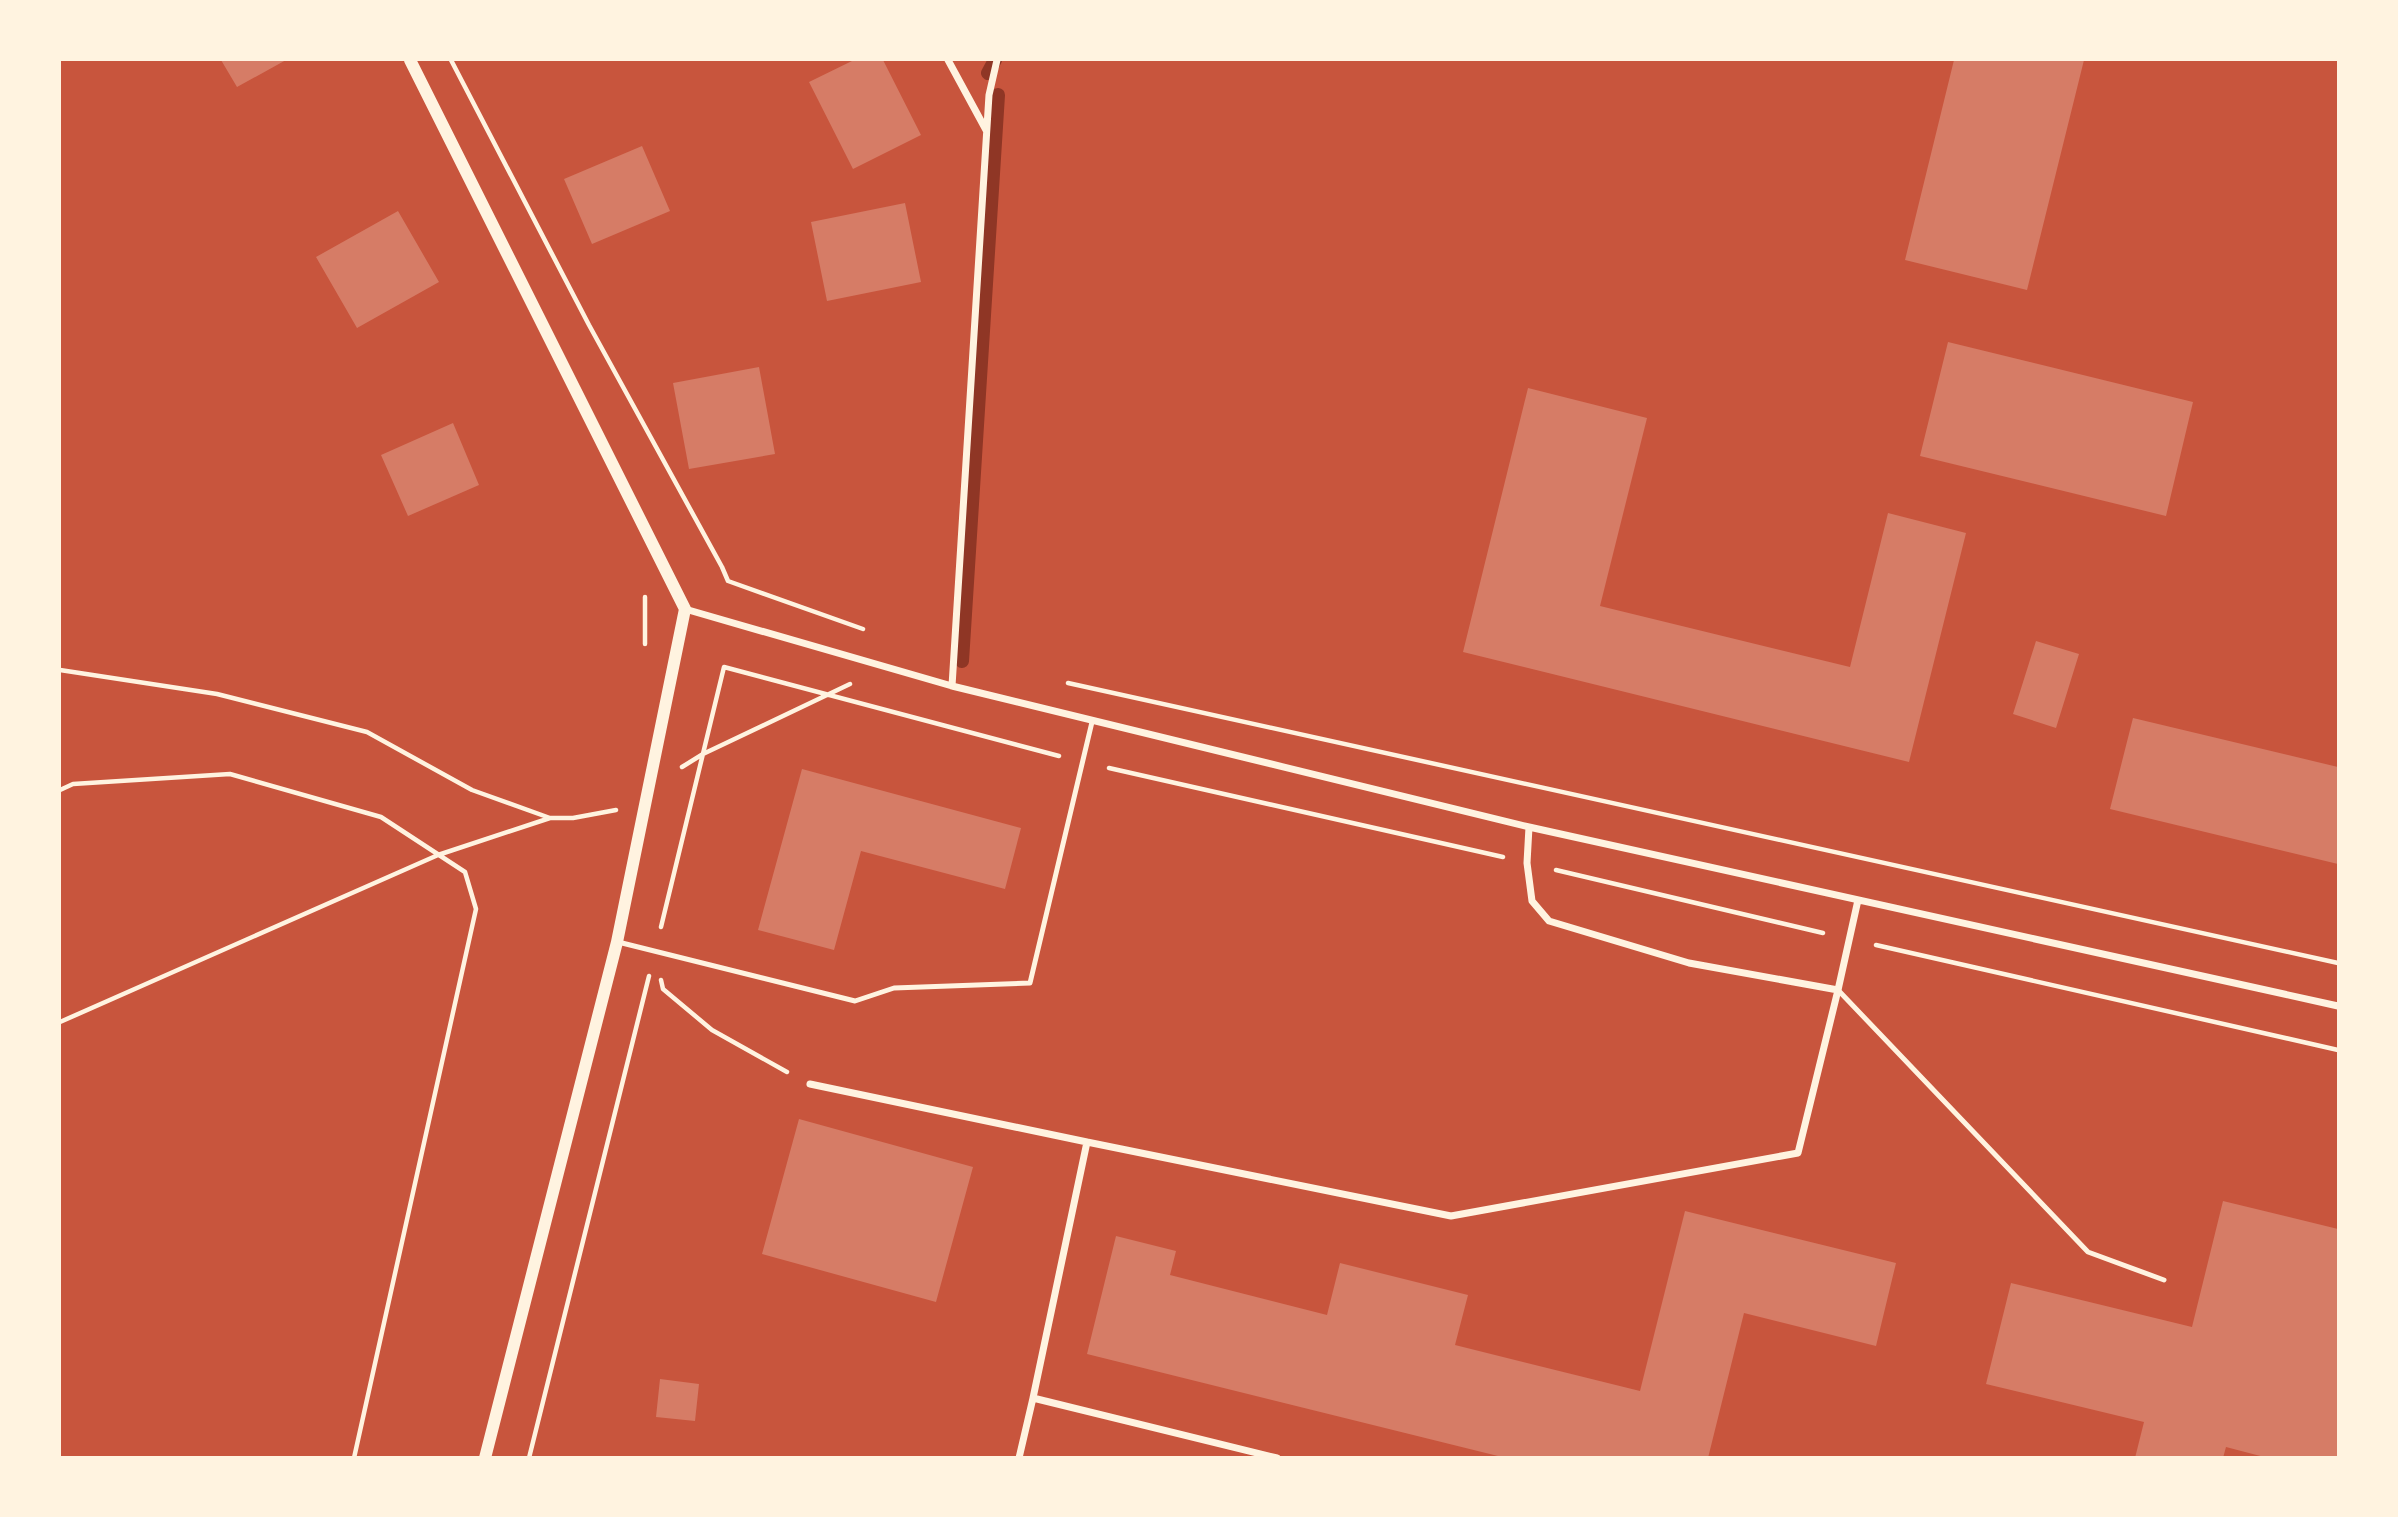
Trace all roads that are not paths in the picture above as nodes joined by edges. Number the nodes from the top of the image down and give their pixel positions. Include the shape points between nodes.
1 (410, 60) edge
2 (948, 60) edge
3 (997, 60) edge
4 (987, 130) junction
5 (685, 609) junction
6 (952, 686) junction
7 (1092, 722) junction
8 (1529, 827) junction
9 (1858, 900) junction
10 (617, 942) junction
11 (1838, 990) junction
12 (2339, 1006) edge
13 (810, 1084) road end
14 (1087, 1142) junction
15 (2164, 1280) dead end
16 (1033, 1398) junction
17 (485, 1458) edge
18 (1019, 1458) edge
19 (1277, 1458) edge

1 - 5 street
2 - 4 street
3 - 4 street
4 - 6 street
5 - 6 street
5 - 10 street
6 - 7 street
7 - 8 street
7 - 10 lane via 1031,983 894,988 855,1001
8 - 9 street
8 - 11 street via 1532,901 1549,921 1689,963
9 - 11 street
9 - 12 street
10 - 17 street
11 - 14 street via 1798,1153 1451,1216
11 - 15 lane via 2088,1252
13 - 14 street
14 - 16 street
16 - 18 street
16 - 19 street

